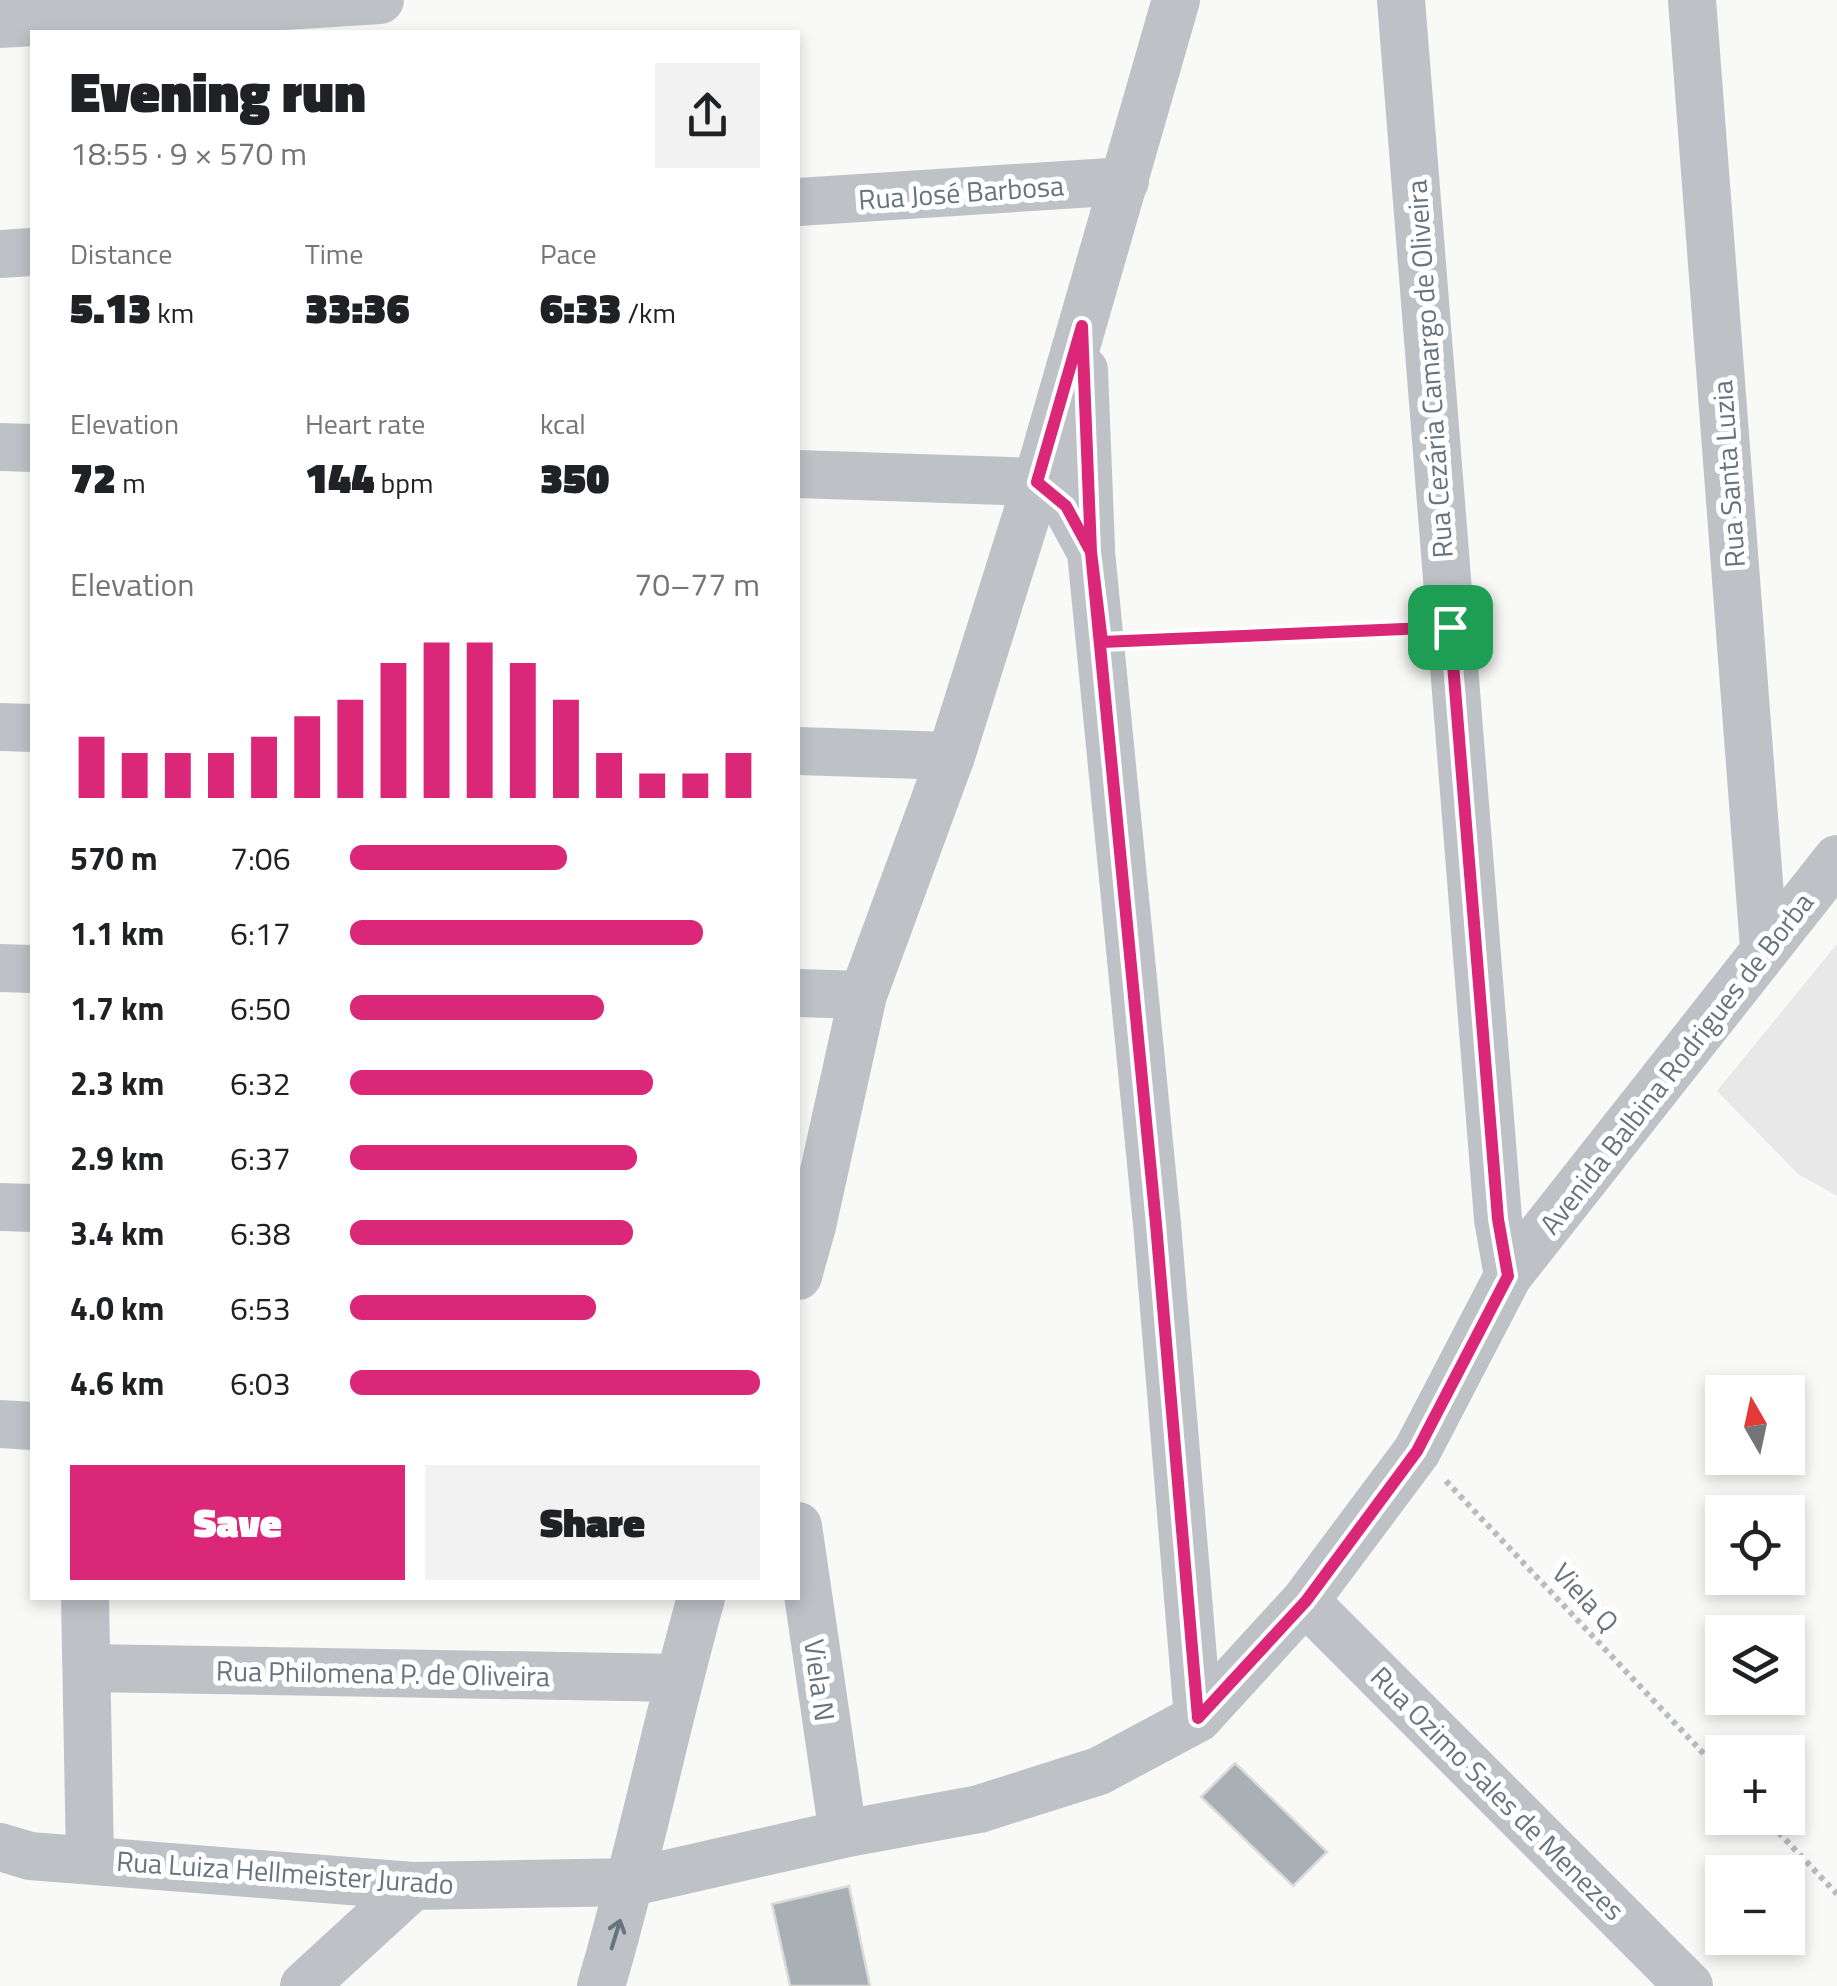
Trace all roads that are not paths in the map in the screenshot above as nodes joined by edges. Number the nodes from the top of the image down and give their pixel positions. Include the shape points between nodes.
1 (380, 0) edge
2 (1176, 0) edge
3 (1401, 0) edge
4 (1692, 0) edge
5 (0, 24) edge
6 (1125, 181) junction
7 (800, 202) edge
8 (30, 252) edge
9 (0, 254) edge
10 (1082, 326) junction
11 (0, 447) edge
12 (30, 448) edge
13 (800, 474) edge
14 (1037, 482) junction
15 (1091, 552) junction
16 (0, 727) edge
17 (30, 728) edge
18 (800, 752) edge
19 (951, 756) junction
20 (1837, 859) edge
21 (1764, 948) junction
22 (0, 968) edge
23 (30, 968) edge
24 (800, 993) edge
25 (864, 995) junction
26 (0, 1207) edge
27 (30, 1208) edge
28 (805, 1226) edge
29 (800, 1262) edge
30 (1508, 1276) junction
31 (0, 1424) edge
32 (30, 1426) edge
33 (800, 1539) edge
34 (85, 1600) edge
35 (700, 1600) edge
36 (1306, 1601) junction
37 (87, 1668) junction
38 (679, 1678) junction
39 (1198, 1718) junction
40 (844, 1834) junction
41 (0, 1847) edge
42 (90, 1859) junction
43 (632, 1882) junction
44 (413, 1886) junction
45 (304, 1986) edge
46 (601, 1986) edge
47 (1688, 1986) edge

1 - 5 street
2 - 6 street
3 - 30 street, Rua Cezária Camargo de Oliveira via 1498,1219
4 - 21 street, Rua Santa Luzia
6 - 7 street, Rua José Barbosa
6 - 10 street
8 - 9 street
10 - 14 street
10 - 15 street
11 - 12 street
13 - 14 street
14 - 15 street via 1066,506
14 - 19 street
15 - 39 street
16 - 17 street
18 - 19 street
19 - 25 street
20 - 21 street, Avenida Balbina Rodrigues de Borba
21 - 30 street, Avenida Balbina Rodrigues de Borba
22 - 23 street
24 - 25 street
25 - 28 street
26 - 27 street
28 - 29 street
30 - 36 street, Avenida Balbina Rodrigues de Borba via 1417,1451
31 - 32 street
33 - 40 street, Viela N
34 - 37 street
35 - 38 street
36 - 39 street, Avenida Balbina Rodrigues de Borba
36 - 47 street, Rua Ozimo Sales de Menezes
37 - 38 street, Rua Philomena P. de Oliveira
37 - 42 street
38 - 43 street
39 - 40 street, Avenida Balbina Rodrigues de Borba via 1099,1771 979,1809
40 - 43 street, Avenida Balbina Rodrigues de Borba
41 - 42 street, Rua Luiza Hellmeister Jurado
42 - 44 street, Rua Luiza Hellmeister Jurado
43 - 44 street, Rua Luiza Hellmeister Jurado
46 -> 43 street
44 - 45 street

